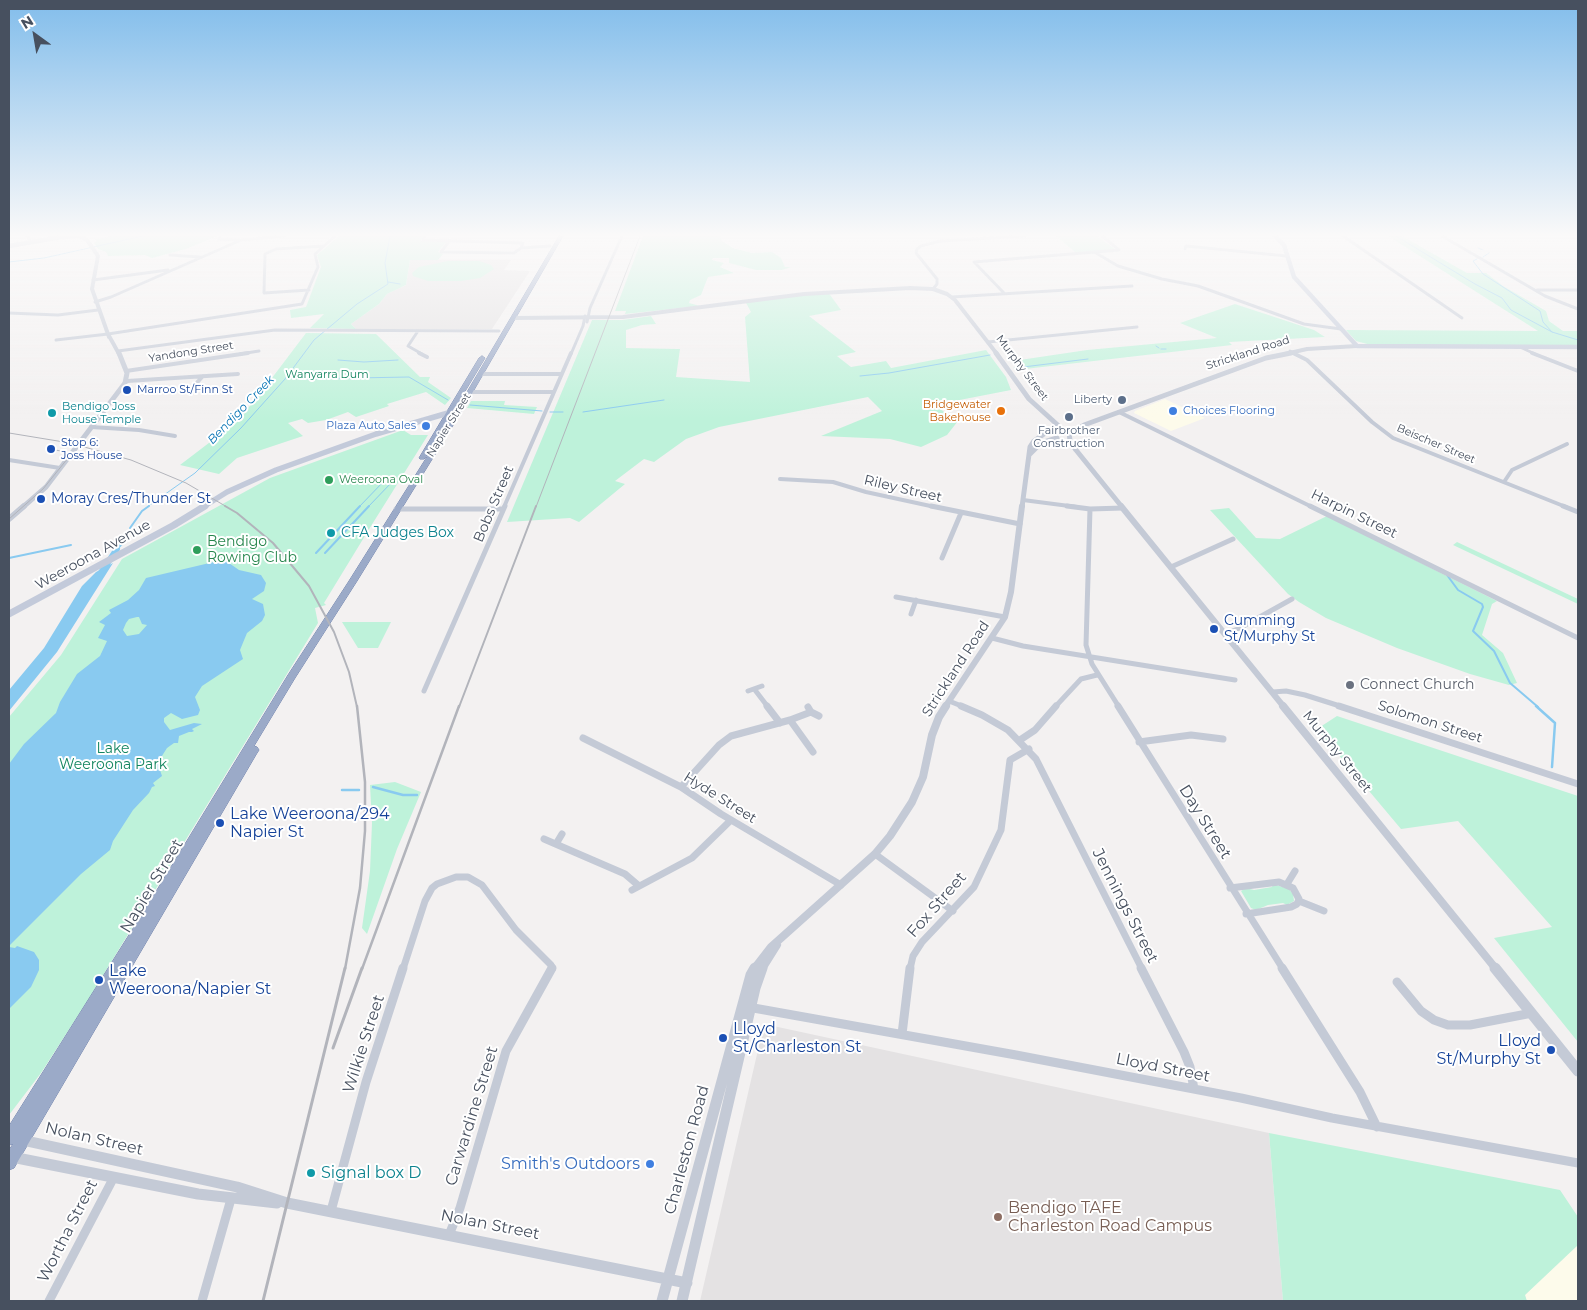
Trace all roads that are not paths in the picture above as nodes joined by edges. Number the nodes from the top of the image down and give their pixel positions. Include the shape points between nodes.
1 (94, 297) edge
2 (110, 297) edge
3 (306, 297) edge
4 (521, 297) edge
5 (522, 297) edge
6 (595, 297) edge
7 (780, 297) edge
8 (952, 297) edge
9 (1229, 297) edge
10 (1313, 297) edge
11 (1432, 297) edge
12 (1547, 297) edge
13 (95, 302) junction
14 (590, 308) junction
15 (1578, 309) edge
16 (98, 310) junction
17 (9, 313) edge
18 (579, 316) junction
19 (510, 317) junction
20 (587, 317) junction
21 (1462, 318) dead end
22 (1137, 327) dead end
23 (1341, 329) junction
24 (418, 331) junction
25 (499, 331) junction
26 (108, 334) junction
27 (56, 340) dead end
28 (988, 342) junction
29 (1356, 346) junction
30 (1520, 347) junction
31 (1578, 347) edge
32 (1297, 350) junction
33 (116, 351) junction
34 (259, 351) dead end
35 (1290, 351) junction
36 (427, 357) dead end
37 (484, 360) junction
38 (1307, 360) junction
39 (124, 371) junction
40 (1578, 371) edge
41 (238, 374) dead end
42 (480, 374) junction
43 (562, 374) junction
44 (203, 376) junction
45 (124, 381) junction
46 (184, 390) dead end
47 (470, 392) junction
48 (554, 392) junction
49 (450, 410) junction
50 (1119, 412) junction
51 (1045, 416) junction
52 (1084, 424) junction
53 (91, 427) junction
54 (1061, 428) junction
55 (1048, 431) junction
56 (1070, 435) junction
57 (174, 436) dead end
58 (1058, 438) junction
59 (1567, 444) dead end
60 (1076, 450) junction
61 (1030, 454) junction
62 (9, 460) edge
63 (60, 468) junction
64 (780, 480) dead end
65 (1504, 482) junction
66 (1023, 500) junction
67 (1123, 508) junction
68 (394, 509) junction
69 (504, 509) junction
70 (1090, 509) junction
71 (1578, 512) edge
72 (962, 513) junction
73 (9, 519) edge
74 (1020, 524) junction
75 (1233, 539) dead end
76 (942, 558) dead end
77 (1171, 567) junction
78 (896, 597) dead end
79 (1292, 599) dead end
80 (916, 600) junction
81 (911, 614) dead end
82 (9, 616) edge
83 (1005, 617) junction
84 (1225, 634) junction
85 (992, 638) junction
86 (1578, 638) edge
87 (1088, 656) junction
88 (1097, 675) junction
89 (1235, 680) dead end
90 (424, 691) dead end
91 (748, 691) dead end
92 (1272, 692) junction
93 (949, 701) junction
94 (819, 716) dead end
95 (790, 720) junction
96 (780, 723) junction
97 (583, 738) dead end
98 (1223, 739) dead end
99 (1020, 740) junction
100 (1139, 742) junction
101 (1028, 749) junction
102 (813, 752) dead end
103 (1578, 784) edge
104 (681, 787) junction
105 (731, 820) junction
106 (562, 834) dead end
107 (544, 839) dead end
108 (556, 844) junction
109 (875, 854) junction
110 (1295, 871) dead end
111 (1288, 884) junction
112 (841, 885) junction
113 (432, 888) joint
114 (1230, 888) junction
115 (1299, 901) junction
116 (953, 911) junction
117 (1324, 911) dead end
118 (1246, 914) junction
119 (1398, 982) dead end
120 (746, 1007) junction
121 (1532, 1013) junction
122 (902, 1034) junction
123 (1578, 1071) edge
124 (1194, 1089) junction
125 (1377, 1127) junction
126 (12, 1138) edge
127 (10, 1159) edge
128 (1578, 1163) edge
129 (123, 1164) junction
130 (114, 1176) junction
131 (237, 1187) junction
132 (231, 1199) junction
133 (287, 1203) junction
134 (331, 1211) junction
135 (449, 1235) junction
136 (668, 1279) junction
137 (687, 1283) junction
138 (48, 1301) edge
139 (202, 1301) edge
140 (662, 1301) edge
141 (682, 1301) edge

1 - 13 street
2 - 13 street
3 - 26 street via 300,305
4 - 19 highway, Napier Street
5 - 19 highway, Napier Street
6 - 14 street, Bobs Street
7 - 20 street via 637,316
8 - 28 street, Murphy Street
9 - 23 street via 1304,324
10 - 23 main road
11 - 21 street
12 - 15 street
13 - 16 street
14 - 18 street
14 - 20 street, Bobs Street
16 - 17 street via 58,315
16 - 26 street
18 - 19 street
18 - 20 street
19 - 20 street
19 - 25 highway, Napier Street
19 - 37 highway, Napier Street
20 - 43 street, Bobs Street
22 - 28 street
23 - 29 main road
24 - 25 street
24 - 33 street via 249,332
24 - 36 street via 408,346
25 - 37 highway, Napier Street
26 - 27 street
26 - 33 street
28 - 51 street, Murphy Street
29 - 30 main road, Strickland Road
29 - 32 street, Strickland Road
30 - 31 main road, Strickland Road
30 - 40 street
32 - 35 street, Strickland Road
32 - 38 street, Beischer Street
33 - 39 street
34 - 39 street, Yandong Street
35 - 38 street, Beischer Street
35 - 50 street, Strickland Road
37 - 42 highway, Napier Street
37 - 49 highway, Napier Street
38 - 65 street, Beischer Street via 1376,426 1393,438
39 - 45 street
41 - 44 street
42 - 43 street
42 - 47 highway, Napier Street
43 - 48 street, Bobs Street
44 - 45 street
44 - 46 street via 193,387
45 - 53 street
47 - 48 street
47 - 49 highway via 455,410
47 - 68 highway, Napier Street
48 - 69 street, Bobs Street
49 - 68 highway, Napier Street
49 - 82 main road, Weeroona Avenue via 261,477
50 - 52 street, Strickland Road
50 - 86 street, Harpin Street
51 - 54 street, Murphy Street
51 - 55 street, Murphy Street
52 - 54 street, Strickland Road
52 - 56 street, Strickland Road
53 - 57 street
53 - 63 street
54 - 55 street, Strickland Road
54 - 56 street, Murphy Street
55 - 58 street, Murphy Street
55 - 61 street, Strickland Road via 1032,443
56 - 58 street
56 - 60 street, Murphy Street
58 - 60 street, Murphy Street
58 - 61 street via 1041,443
59 - 65 street via 1512,470
60 - 67 street, Murphy Street
61 - 66 street, Strickland Road
62 - 63 street
63 - 73 street via 43,490
64 - 72 street, Riley Street via 833,482
65 - 71 street, Beischer Street
66 - 70 street
66 - 74 street, Strickland Road
67 - 70 street
67 - 77 street, Murphy Street
68 - 69 street
68 - 126 highway, Napier Street via 182,864
69 - 90 street, Bobs Street
70 - 87 street, Day Street
72 - 74 street, Riley Street
72 - 76 street
74 - 83 street, Strickland Road
75 - 77 street
77 - 84 street, Murphy Street
78 - 80 street
79 - 84 street
80 - 81 street
80 - 83 street
83 - 85 street, Strickland Road
84 - 92 street, Murphy Street
85 - 87 street
85 - 93 street, Strickland Road
87 - 88 street, Day Street
87 - 89 street
88 - 99 street via 1079,681 1035,730
88 - 100 street, Day Street
91 - 96 street via 759,688
92 - 103 street, Solomon Street via 1305,695
92 - 121 street, Murphy Street
93 - 99 street, Jennings Street via 992,721
93 - 109 street, Strickland Road via 932,735 916,794
94 - 95 street via 809,710
95 - 96 street
95 - 102 street
96 - 104 street via 727,739
97 - 104 street, Hyde Street
98 - 100 street via 1191,735
99 - 101 street, Jennings Street
100 - 114 street, Day Street
101 - 116 street, Fox Street via 1010,760 998,838 974,887
101 - 124 street, Jennings Street via 1040,765 1184,1052
104 - 105 street, Hyde Street
105 - 108 street via 692,858 636,888 625,874
105 - 112 street, Hyde Street
106 - 108 street
107 - 108 street
109 - 112 street, Strickland Road
109 - 116 street
110 - 111 street
111 - 114 street via 1274,882
111 - 115 street
112 - 120 street, Strickland Road via 783,936 762,970
113 - 134 street, Wilkie Street via 420,915 366,1082
113 - 135 street, Carwardine Street via 456,877 478,881 516,930 552,968 503,1058 460,1208
114 - 118 street, Day Street
115 - 117 street
115 - 118 street via 1291,907
116 - 122 street, Fox Street via 922,942 913,956
118 - 125 street, Day Street via 1360,1092
119 - 121 street via 1421,1010 1448,1025 1470,1025
120 - 122 street, Lloyd Street
120 - 136 street, Charleston Road
120 - 137 street, Charleston Road via 727,1115
121 - 123 street, Murphy Street
122 - 124 street, Lloyd Street
124 - 125 street, Lloyd Street
125 - 128 street, Lloyd Street
126 - 127 highway, Napier Street
126 - 129 street, Nolan Street
127 - 130 street, Nolan Street
129 - 130 street
129 - 131 street, Nolan Street
130 - 132 street, Nolan Street
130 - 138 street, Wortha Street
131 - 132 street
131 - 133 street, Nolan Street
132 - 133 street, Nolan Street
132 - 139 street
133 - 134 street, Nolan Street
134 - 135 street, Nolan Street
135 - 136 street, Nolan Street
136 - 137 street, Nolan Street
136 - 140 street, Charleston Road
137 - 141 street, Charleston Road

